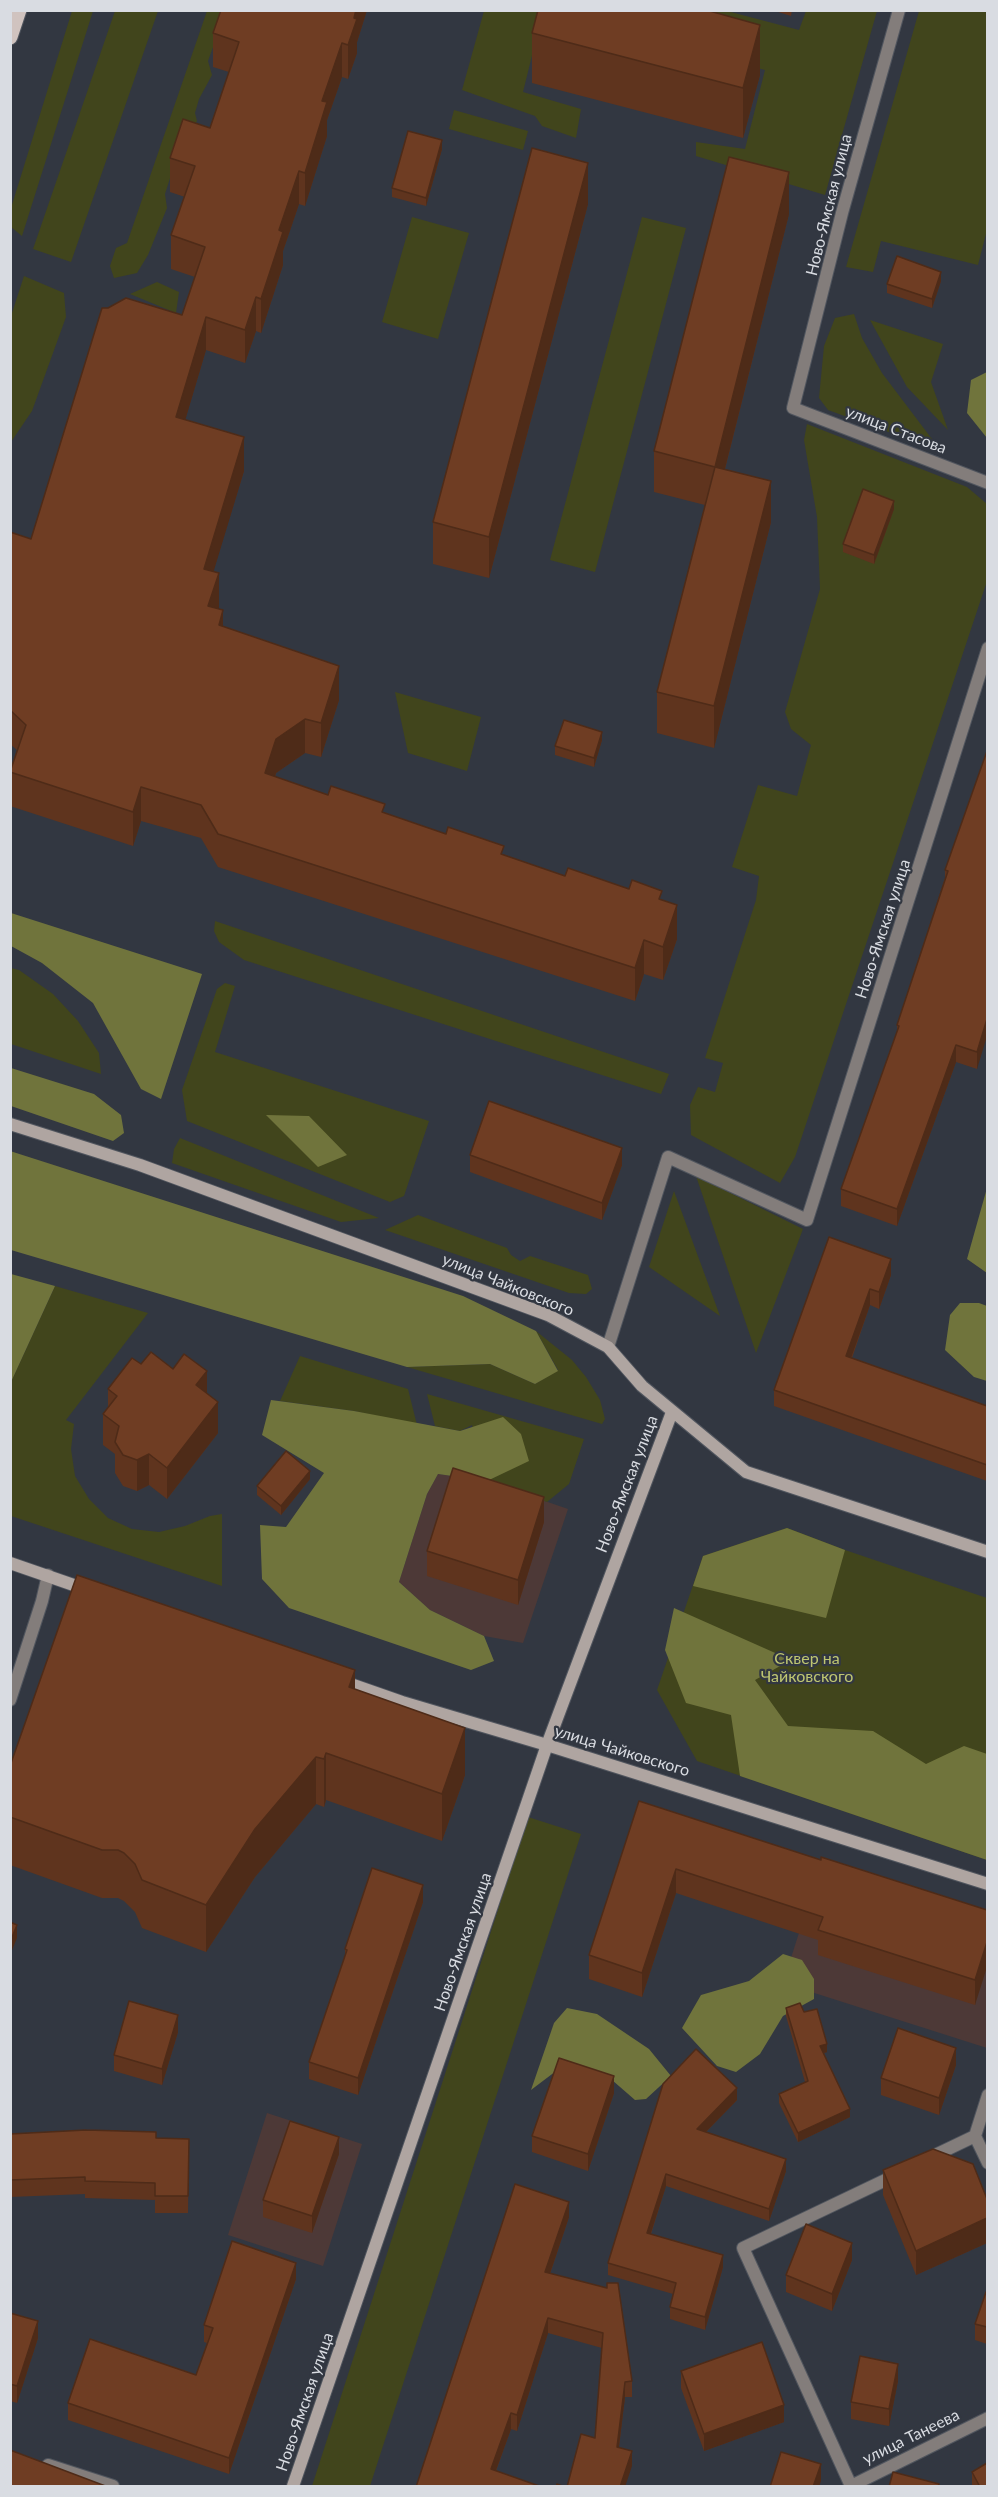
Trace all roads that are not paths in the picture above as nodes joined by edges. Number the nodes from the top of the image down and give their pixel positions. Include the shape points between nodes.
1 (19, 10) edge
2 (898, 10) edge
3 (10, 37) edge
4 (793, 408) joint
5 (987, 483) edge
6 (987, 648) edge
7 (10, 1124) edge
8 (608, 1347) junction
9 (672, 1412) junction
10 (987, 1552) edge
11 (10, 1563) edge
12 (48, 1575) junction
13 (103, 1595) edge
14 (326, 1675) edge
15 (10, 1700) edge
16 (547, 1745) junction
17 (987, 1884) edge
18 (987, 2094) edge
19 (975, 2136) junction
20 (987, 2163) edge
21 (987, 2418) edge
22 (38, 2461) edge
23 (851, 2486) edge
24 (113, 2487) edge
25 (293, 2487) edge

1 - 3 main road
2 - 4 street, Ново-Ямская улица
4 - 5 street, улица Стасова
6 - 8 street, Ново-Ямская улица via 807,1220 668,1157
7 - 8 main road, улица Чайковского via 140,1165 548,1315
8 - 9 main road, улица Чайковского via 642,1386
9 - 10 main road, улица Чайковского via 746,1472
9 - 16 main road, Ново-Ямская улица
11 - 12 main road
12 - 13 main road
12 - 15 street
14 - 16 main road, улица Чайковского
16 - 17 main road, улица Чайковского
16 - 25 main road, Ново-Ямская улица
18 - 19 street
19 - 20 street
19 - 23 street via 743,2248
21 - 23 street, улица Танеева
22 - 24 street

